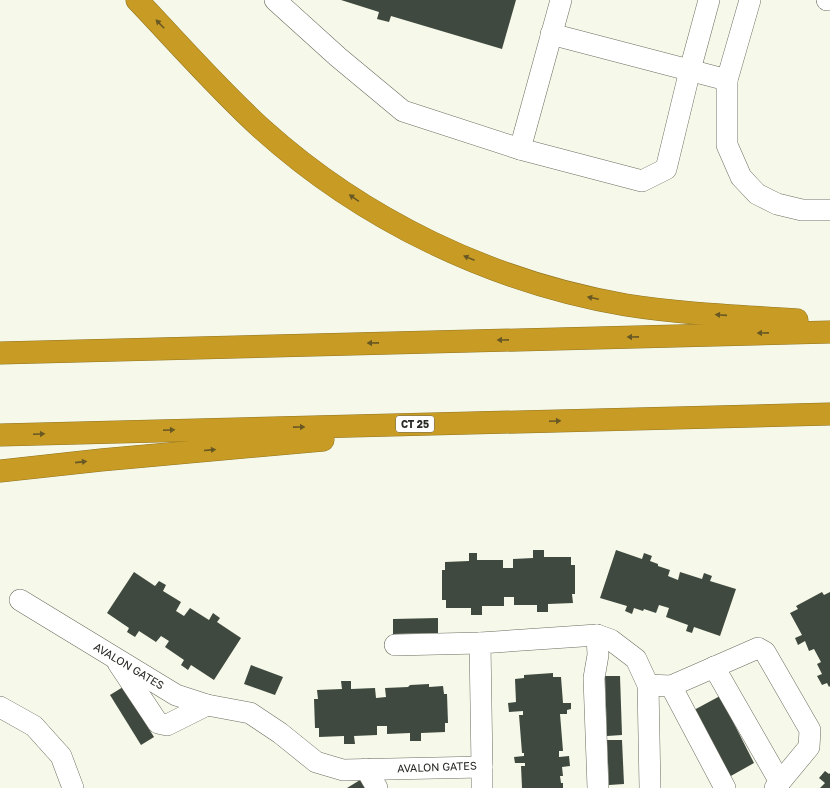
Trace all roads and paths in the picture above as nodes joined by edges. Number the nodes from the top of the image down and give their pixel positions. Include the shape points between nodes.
1 (137, 0) edge
2 (275, 0) edge
3 (561, 0) edge
4 (709, 0) edge
5 (750, 0) edge
6 (551, 34) junction
7 (690, 70) junction
8 (727, 80) junction
9 (520, 149) junction
10 (830, 210) edge
11 (830, 322) edge
12 (830, 332) edge
13 (0, 353) edge
14 (830, 414) edge
15 (527, 422) junction
16 (0, 435) edge
17 (0, 471) edge
18 (20, 600) dead end
19 (597, 636) junction
20 (480, 643) junction
21 (395, 645) dead end
22 (114, 658) junction
23 (714, 667) junction
24 (648, 685) junction
25 (671, 686) junction
26 (207, 705) junction
27 (0, 707) edge
28 (482, 767) junction
29 (366, 769) junction
30 (777, 785) edge
31 (73, 788) edge
32 (377, 788) edge
33 (482, 788) edge
34 (598, 788) edge
35 (650, 788) edge
36 (724, 788) edge

11 -> 1 highway via 703,314 617,303 511,275 432,242 361,204 285,148 233,101
2 - 9 street via 403,111
3 - 6 street
4 - 7 street
5 - 8 street
6 - 7 street
6 - 9 street
7 - 8 street
7 - 9 street via 666,169 642,181
8 - 10 street via 727,145 741,177 757,194 777,204 802,210
12 -> 13 highway
15 -> 14 highway, CT 25
16 -> 15 highway, CT 25
17 -> 15 highway
18 - 22 street, AVALON GATES
19 - 20 street
19 - 24 street via 611,640 636,659
19 - 34 street via 598,655 594,678
20 - 21 street
20 - 28 street, AVALON GATES
22 - 26 street, AVALON GATES via 176,695
22 - 26 street via 158,723 167,725
23 - 25 street
23 - 30 street
23 - 30 street via 758,648 765,652 810,730 809,748
24 - 25 street
24 - 35 street
25 - 36 street
26 - 29 street, AVALON GATES via 250,713 316,762 343,770
27 - 31 street via 34,726 61,756
28 - 29 street, AVALON GATES
28 - 33 street
29 - 32 street

